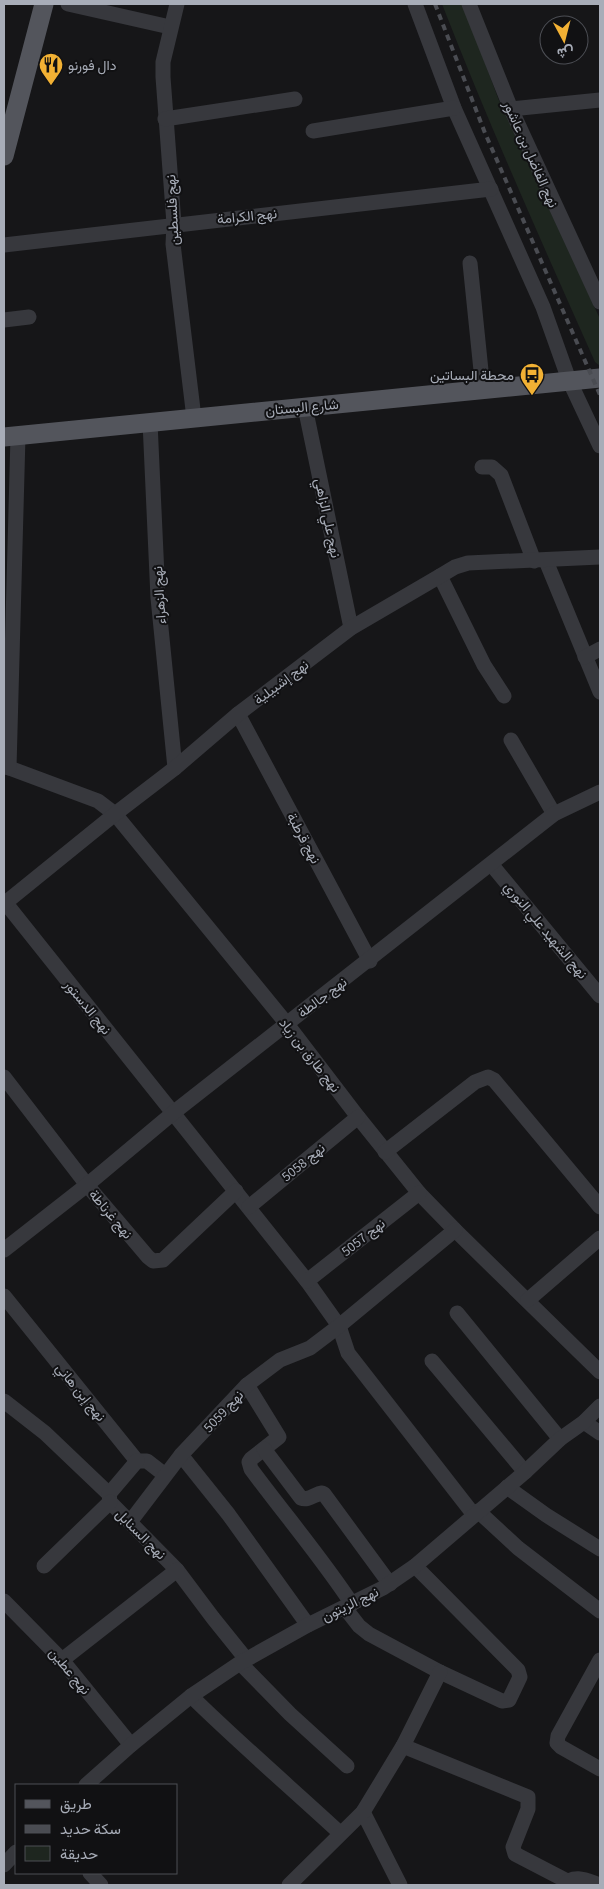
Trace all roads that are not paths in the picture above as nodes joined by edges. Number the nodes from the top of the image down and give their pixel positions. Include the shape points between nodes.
1 (44, 4) edge
2 (68, 4) edge
3 (177, 4) edge
4 (414, 4) edge
5 (469, 4) edge
6 (170, 27) junction
7 (295, 99) dead end
8 (600, 100) edge
9 (454, 108) junction
10 (510, 109) junction
11 (165, 119) junction
12 (313, 131) dead end
13 (4, 156) edge
14 (491, 189) junction
15 (174, 224) junction
16 (4, 245) edge
17 (470, 263) dead end
18 (600, 302) edge
19 (29, 317) dead end
20 (4, 320) edge
21 (600, 378) edge
22 (569, 380) junction
23 (483, 390) junction
24 (304, 407) junction
25 (194, 418) junction
26 (150, 422) junction
27 (11, 437) edge
28 (600, 446) edge
29 (482, 467) dead end
30 (600, 557) edge
31 (540, 561) junction
32 (440, 576) junction
33 (351, 628) junction
34 (600, 648) edge
35 (585, 657) junction
36 (600, 692) edge
37 (504, 696) dead end
38 (238, 714) junction
39 (511, 740) dead end
40 (6, 767) edge
41 (175, 768) junction
42 (600, 792) edge
43 (115, 814) junction
44 (554, 814) junction
45 (491, 864) junction
46 (4, 903) edge
47 (370, 961) junction
48 (600, 996) edge
49 (286, 1024) junction
50 (4, 1077) edge
51 (173, 1114) junction
52 (358, 1117) junction
53 (385, 1152) junction
54 (88, 1185) junction
55 (236, 1191) junction
56 (419, 1193) junction
57 (249, 1207) junction
58 (600, 1207) edge
59 (455, 1230) junction
60 (600, 1238) edge
61 (4, 1250) edge
62 (308, 1281) junction
63 (4, 1296) edge
64 (528, 1300) junction
65 (457, 1313) dead end
66 (339, 1326) junction
67 (432, 1361) dead end
68 (600, 1372) edge
69 (247, 1386) junction
70 (4, 1401) edge
71 (600, 1406) edge
72 (584, 1422) junction
73 (600, 1433) edge
74 (560, 1439) junction
75 (264, 1449) junction
76 (181, 1455) junction
77 (137, 1461) junction
78 (525, 1472) junction
79 (164, 1476) junction
80 (507, 1487) junction
81 (109, 1498) junction
82 (476, 1513) junction
83 (130, 1522) junction
84 (600, 1549) edge
85 (44, 1566) dead end
86 (415, 1566) junction
87 (177, 1570) junction
88 (390, 1584) junction
89 (4, 1601) edge
90 (349, 1606) junction
91 (600, 1611) edge
92 (308, 1624) junction
93 (62, 1660) junction
94 (600, 1660) edge
95 (243, 1661) junction
96 (440, 1672) junction
97 (191, 1696) junction
98 (131, 1745) junction
99 (403, 1746) junction
100 (347, 1766) dead end
101 (600, 1769) edge
102 (87, 1784) edge
103 (363, 1812) junction
104 (340, 1833) junction
105 (15, 1853) edge
106 (4, 1865) edge
107 (91, 1874) edge
108 (566, 1883) edge
109 (101, 1885) edge
110 (289, 1885) edge
111 (400, 1885) edge
112 (600, 1885) edge

1 - 13 main road
2 - 6 street
3 - 6 street, نهج فلسطين
4 - 9 street
5 - 10 street, نهج الفاضل بن عاشور
6 - 11 street, نهج فلسطين via 163,62
7 - 11 street
8 - 10 street
9 - 12 street
9 - 14 street
10 - 18 street, نهج الفاضل بن عاشور
11 - 15 street, نهج فلسطين
14 - 15 street, نهج الكرامة
14 - 22 street via 543,307
15 - 16 street, نهج الكرامة
15 - 25 street, نهج فلسطين via 173,244
17 - 23 street
19 - 20 street
21 - 22 main road, شارع البستان
22 - 23 main road, شارع البستان
22 - 28 street
23 - 24 main road, شارع البستان
24 - 25 main road, شارع البستان
24 - 33 street, نهج علي الزاهي
25 - 26 main road, شارع البستان
26 - 27 main road, شارع البستان
26 - 41 street, نهج الزهراء via 158,598
27 - 40 street
29 - 31 street via 492,467 501,475
30 - 31 street, نهج إشبيلية
31 - 32 street, نهج إشبيلية via 468,563
31 - 35 street
32 - 33 street, نهج إشبيلية
32 - 37 street via 484,665
33 - 38 street, نهج إشبيلية
34 - 35 street
35 - 36 street
38 - 41 street, نهج إشبيلية
38 - 47 street, نهج قرطبة
39 - 44 street
40 - 43 street, نهج طارق بن زياد via 98,801
41 - 43 street, نهج إشبيلية
42 - 44 street, نهج جالطة
43 - 46 street, نهج إشبيلية
43 - 49 street, نهج طارق بن زياد
44 - 45 street, نهج جالطة
45 - 47 street, نهج جالطة
45 - 48 street, نهج الشهيد علي النوري
46 - 51 street, نهج الدستور
47 - 49 street, نهج جالطة
49 - 51 street, نهج جالطة
49 - 52 street, نهج طارق بن زياد
50 - 54 street, نهج غرناطة
51 - 54 street, نهج جالطة
51 - 55 street, نهج الدستور
52 - 53 street, نهج طارق بن زياد
52 - 57 street, نهج 5058
53 - 56 street, نهج طارق بن زياد
53 - 58 street via 475,1082 488,1077 494,1080
54 - 55 street, نهج غرناطة via 148,1257 157,1262 163,1260
54 - 61 street, نهج جالطة
55 - 57 street, نهج الدستور
56 - 59 street, نهج طارق بن زياد
56 - 62 street, نهج 5057
57 - 62 street, نهج الدستور
59 - 64 street, نهج طارق بن زياد
59 - 66 street, نهج 5059
60 - 64 street
62 - 66 street, نهج الدستور
63 - 77 street, نهج إبن هاني
64 - 68 street, نهج طارق بن زياد
65 - 74 street
66 - 69 street, نهج 5059 via 310,1348 280,1360
66 - 82 street, نهج الدستور via 348,1354
67 - 78 street
69 - 75 street via 279,1437
69 - 76 street, نهج 5059
70 - 81 street, نهج السنابل via 45,1433
71 - 72 street, نهج الزيتون
72 - 73 street
72 - 74 street, نهج الزيتون
74 - 78 street, نهج الزيتون
75 - 88 street via 301,1498 324,1494
75 - 90 street via 249,1462 251,1469 317,1553
76 - 79 street, نهج 5059
76 - 92 street
77 - 79 street, نهج إبن هاني via 147,1461
77 - 81 street
78 - 80 street, نهج الزيتون
79 - 83 street, نهج 5059
80 - 82 street, نهج الزيتون
80 - 84 street
81 - 83 street, نهج السنابل
81 - 85 street
82 - 86 street, نهج الزيتون
82 - 91 street, نهج الدستور
83 - 87 street, نهج السنابل
86 - 88 street, نهج الزيتون
86 - 96 street via 518,1670 520,1677 512,1698 502,1701
87 - 93 street
87 - 95 street, نهج السنابل
88 - 90 street, نهج الزيتون
89 - 93 street, نهج عطين
90 - 92 street, نهج الزيتون
90 - 96 street via 359,1626 369,1634
92 - 95 street, نهج الزيتون
93 - 98 street, نهج عطين
94 - 101 street via 557,1743
95 - 97 street, نهج الزيتون
95 - 100 street, نهج السنابل via 290,1714
96 - 99 street
97 - 98 street, نهج الزيتون
97 - 104 street
98 - 102 street, نهج الزيتون
99 - 103 street
99 - 108 street via 528,1797 528,1809 513,1847 515,1854
103 - 104 street
103 - 111 street
104 - 110 street
105 - 106 street
107 - 109 street
108 - 112 street via 577,1878

